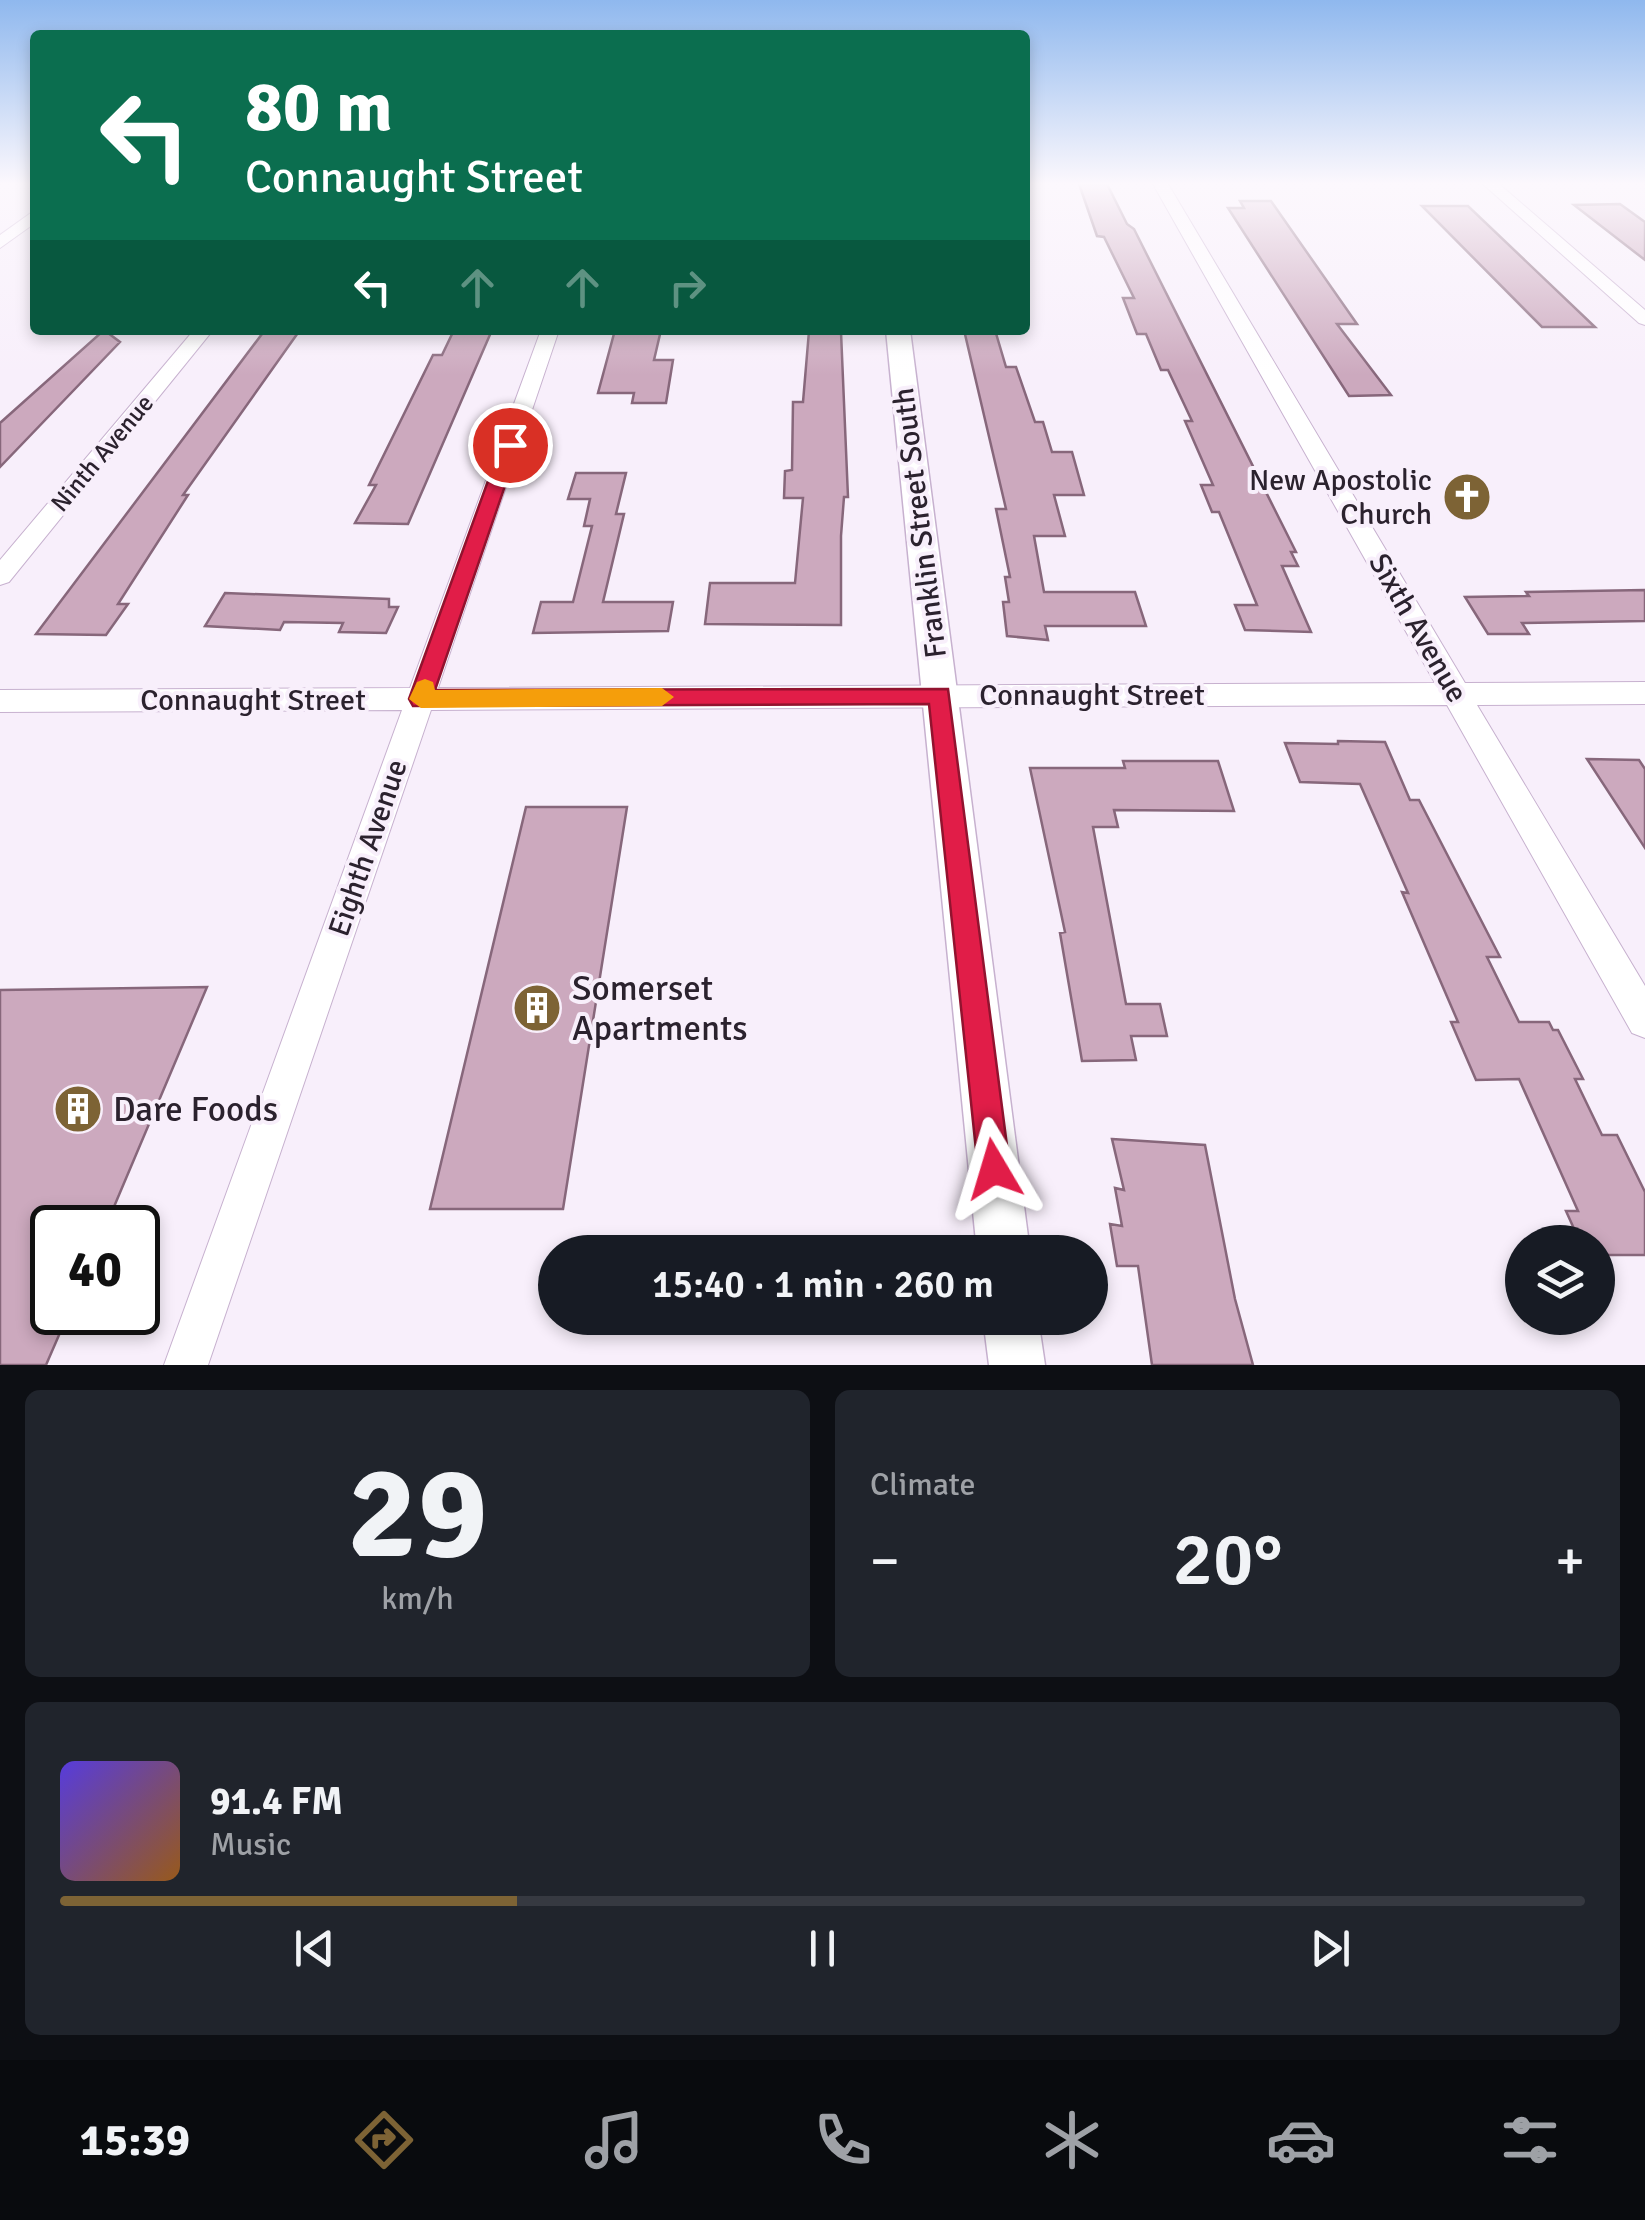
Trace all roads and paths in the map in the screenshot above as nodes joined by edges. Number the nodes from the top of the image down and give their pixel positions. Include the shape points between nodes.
1 (1197, 248) edge
2 (1563, 248) edge
3 (1645, 319) edge
4 (200, 335) edge
5 (548, 335) edge
6 (899, 335) edge
7 (0, 576) edge
8 (1645, 693) edge
9 (940, 695) junction
10 (1457, 695) junction
11 (421, 699) junction
12 (0, 701) edge
13 (1645, 1020) edge
14 (1002, 1235) edge
15 (1013, 1335) edge
16 (186, 1365) edge
17 (1016, 1365) edge

1 - 10 street, Sixth Avenue
2 - 3 street
4 - 7 street, Ninth Avenue
5 - 11 street, Eighth Avenue
6 - 9 street, Franklin Street South
8 - 10 street, Connaught Street
9 - 10 street, Connaught Street
9 - 11 street, Connaught Street
9 - 14 street, Franklin Street South
10 - 13 street, Sixth Avenue
11 - 12 street, Connaught Street
11 - 16 street, Eighth Avenue
15 - 17 street

